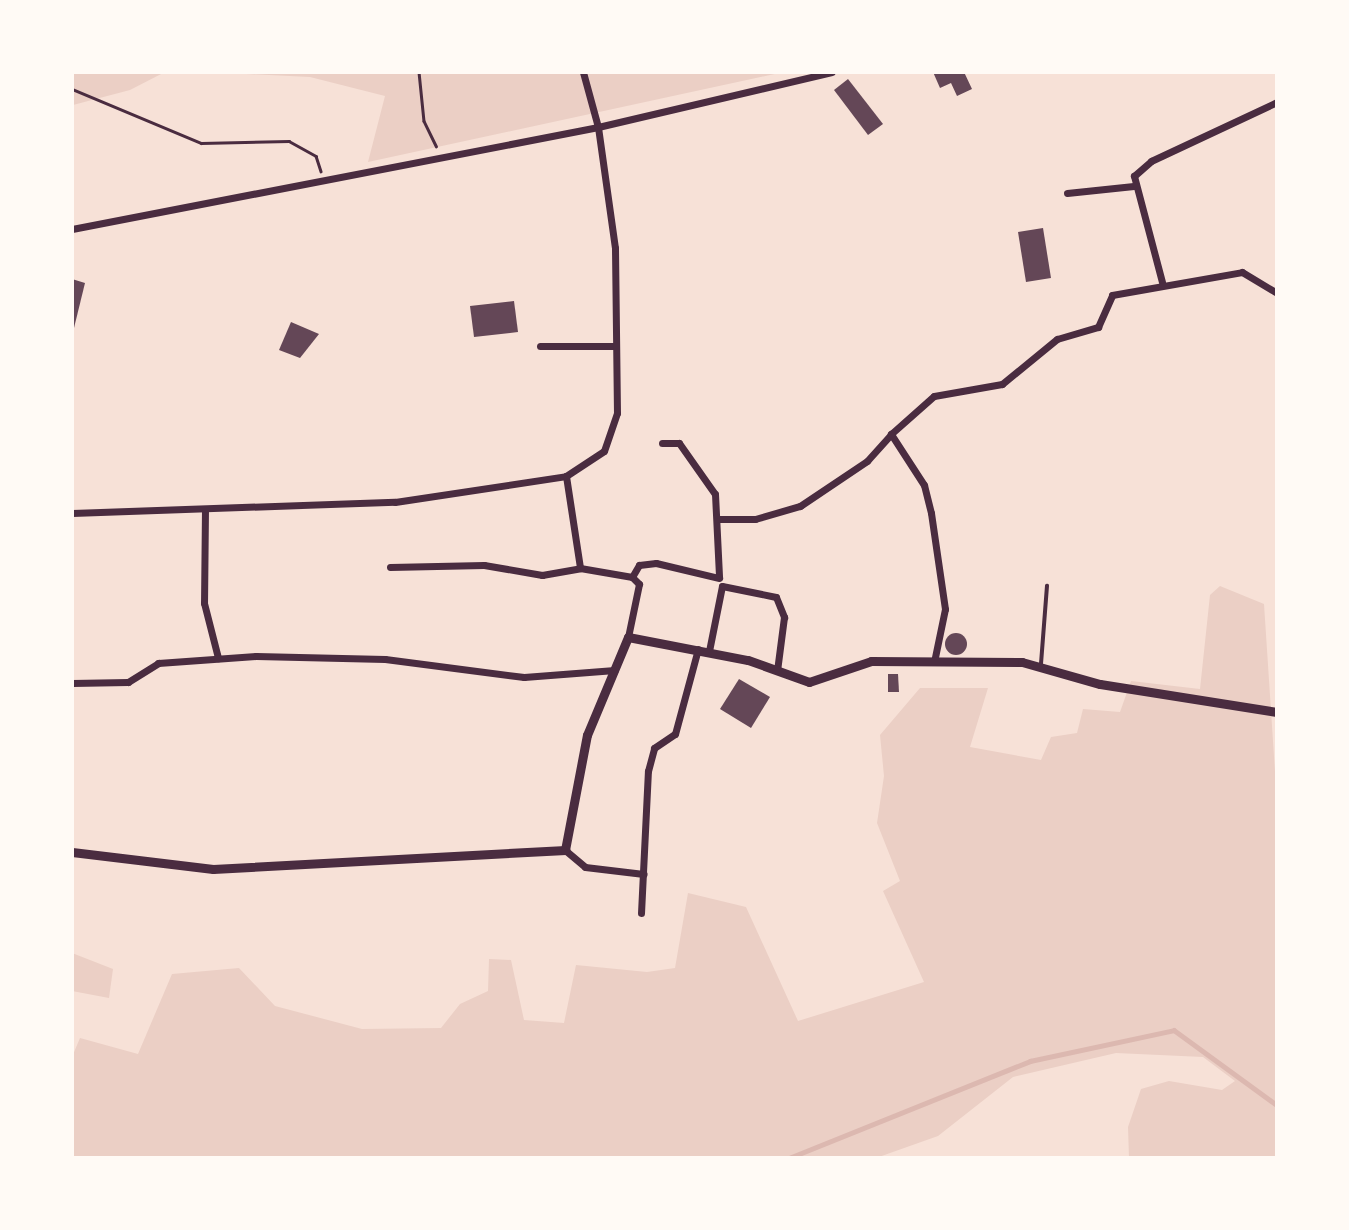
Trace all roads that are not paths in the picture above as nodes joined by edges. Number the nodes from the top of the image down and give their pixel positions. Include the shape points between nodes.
1 (583, 72) edge
2 (832, 72) edge
3 (1277, 102) edge
4 (598, 127) junction
5 (1134, 186) junction
6 (1067, 193) dead end
7 (72, 229) edge
8 (1162, 282) junction
9 (1277, 292) edge
10 (540, 346) dead end
11 (614, 346) junction
12 (891, 434) junction
13 (662, 443) dead end
14 (566, 476) junction
15 (205, 509) junction
16 (72, 513) edge
17 (720, 519) junction
18 (390, 567) dead end
19 (580, 568) junction
20 (632, 577) junction
21 (719, 577) junction
22 (722, 586) junction
23 (1047, 586) dead end
24 (628, 637) junction
25 (698, 649) junction
26 (709, 651) junction
27 (218, 658) junction
28 (934, 662) junction
29 (1041, 664) junction
30 (616, 670) junction
31 (777, 671) junction
32 (72, 683) edge
33 (1277, 712) edge
34 (565, 850) junction
35 (72, 852) edge
36 (645, 874) junction
37 (642, 913) dead end

1 - 4 street
2 - 4 street
3 - 5 street via 1151,161 1134,176
4 - 7 street
4 - 11 street via 615,248
5 - 6 street
5 - 8 street
8 - 9 street via 1242,272
8 - 12 street via 1112,295 1098,327 1057,339 1002,384 934,396
10 - 11 street
11 - 14 street via 615,428 595,462
12 - 17 street via 867,461 800,506 767,517
12 - 28 street via 924,485 931,513 945,609
13 - 17 street via 683,447 715,494
14 - 15 street via 395,502
14 - 19 street
15 - 16 street
15 - 27 street via 204,603
17 - 21 street
18 - 19 street via 484,565 541,575
19 - 20 street
20 - 21 street via 639,565 656,563
20 - 24 street via 639,584
21 - 22 street
22 - 26 street
22 - 31 street via 781,603
23 - 29 lane
24 - 25 street
24 - 30 street
25 - 26 street
25 - 36 street via 675,734 651,756
26 - 31 street
27 - 30 street via 385,659 524,677
27 - 32 street via 158,663 128,682
28 - 29 street
28 - 31 street via 865,661 809,682
29 - 33 street via 1100,684
30 - 34 street via 587,734
34 - 35 street via 213,869
34 - 36 street via 585,867
36 - 37 street

